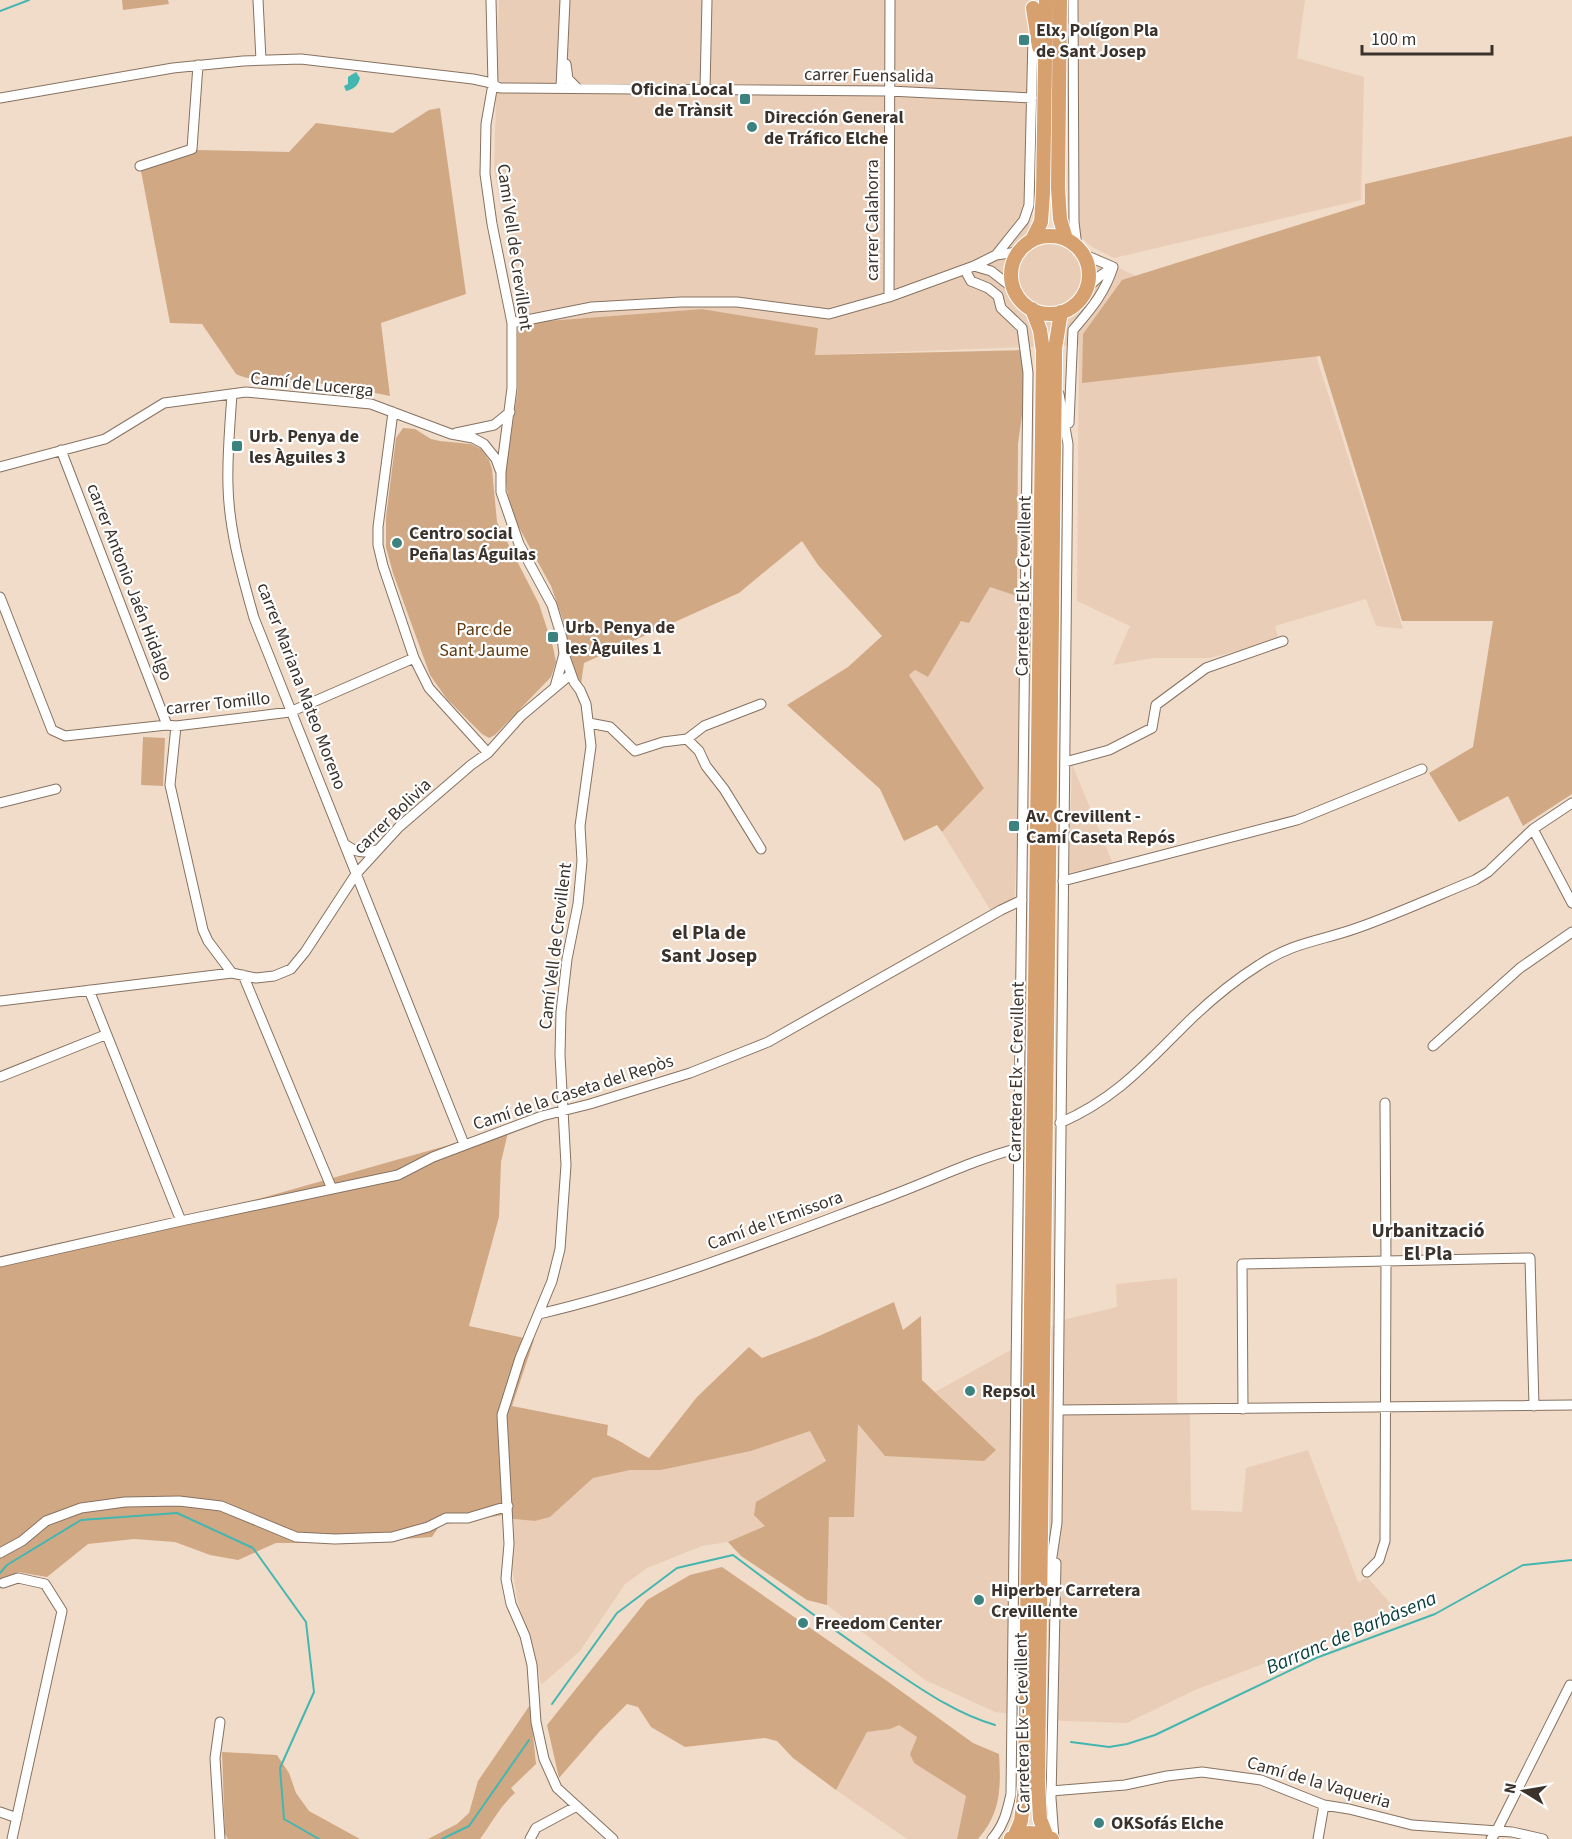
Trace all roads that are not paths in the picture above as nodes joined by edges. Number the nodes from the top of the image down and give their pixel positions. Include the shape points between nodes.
1 (258, 0) edge
2 (491, 0) edge
3 (565, 0) edge
4 (707, 0) edge
5 (890, 0) edge
6 (1046, 0) edge
7 (1060, 0) edge
8 (1073, 0) edge
9 (1033, 4) edge
10 (564, 53) junction
11 (261, 60) junction
12 (198, 65) junction
13 (493, 84) junction
14 (1045, 86) junction
15 (561, 88) junction
16 (577, 88) junction
17 (705, 89) junction
18 (890, 91) junction
19 (0, 98) edge
20 (1032, 98) junction
21 (140, 166) dead end
22 (1032, 240) junction
23 (1075, 246) junction
24 (1018, 252) junction
25 (996, 255) junction
26 (1113, 267) junction
27 (969, 268) junction
28 (1013, 288) junction
29 (1087, 288) junction
30 (889, 297) junction
31 (1032, 309) junction
32 (1061, 312) junction
33 (512, 323) junction
34 (1055, 368) junction
35 (232, 394) junction
36 (393, 412) junction
37 (510, 412) junction
38 (486, 427) junction
39 (1042, 428) junction
40 (451, 434) junction
41 (506, 440) junction
42 (1068, 444) junction
43 (488, 446) junction
44 (61, 450) junction
45 (0, 467) edge
46 (501, 471) junction
47 (1027, 510) junction
48 (0, 597) edge
49 (1283, 641) dead end
50 (564, 654) junction
51 (414, 658) junction
52 (571, 674) junction
53 (555, 689) junction
54 (761, 704) dead end
55 (290, 712) junction
56 (589, 723) junction
57 (172, 726) junction
58 (687, 739) junction
59 (488, 753) junction
60 (1065, 762) junction
61 (1422, 769) dead end
62 (56, 789) dead end
63 (0, 803) edge
64 (1572, 803) edge
65 (1533, 830) junction
66 (345, 845) junction
67 (760, 849) dead end
68 (378, 850) junction
69 (356, 874) junction
70 (1063, 881) junction
71 (1022, 900) junction
72 (1572, 903) edge
73 (1572, 932) edge
74 (232, 973) junction
75 (243, 975) junction
76 (88, 990) junction
77 (0, 1001) edge
78 (105, 1035) junction
79 (1433, 1046) dead end
80 (0, 1077) edge
81 (1384, 1103) dead end
82 (563, 1111) junction
83 (1060, 1123) junction
84 (464, 1144) junction
85 (1019, 1148) junction
86 (332, 1189) junction
87 (181, 1221) junction
88 (0, 1262) edge
89 (1386, 1262) junction
90 (540, 1314) junction
91 (1572, 1405) edge
92 (1534, 1406) junction
93 (1386, 1407) junction
94 (1243, 1409) junction
95 (1058, 1410) junction
96 (508, 1506) junction
97 (1057, 1522) junction
98 (0, 1553) edge
99 (1367, 1572) dead end
100 (3, 1583) dead end
101 (1013, 1588) junction
102 (1039, 1644) junction
103 (1570, 1685) dead end
104 (1026, 1693) junction
105 (220, 1722) dead end
106 (1051, 1791) junction
107 (1324, 1805) junction
108 (577, 1806) junction
109 (0, 1812) edge
110 (17, 1818) junction
111 (1494, 1835) edge
112 (1012, 1837) edge
113 (1051, 1838) edge
114 (12, 1839) edge
115 (220, 1839) edge
116 (530, 1839) edge
117 (612, 1839) edge
118 (992, 1839) edge
119 (1317, 1839) edge
120 (1543, 1839) edge

1 - 11 street
2 - 13 street, Camí Vell de Crevillent
3 - 10 street
4 - 17 street
5 - 18 street, carrer Calahorra
6 - 14 highway
7 - 23 highway via 1058,188 1060,219
8 - 23 street
9 - 14 highway
9 - 20 street
10 - 15 street
10 - 16 street via 568,80
11 - 12 street, carrer Fuensalida
11 - 13 street, carrer Fuensalida via 339,62
12 - 19 street, carrer Fuensalida
12 - 21 street via 192,149
13 - 15 street, carrer Fuensalida via 500,88
13 - 33 street, Camí Vell de Crevillent via 486,124 485,174
14 - 22 highway via 1041,222
15 - 16 street, carrer Fuensalida
16 - 17 street, carrer Fuensalida
17 - 18 street, carrer Fuensalida
18 - 20 street, carrer Fuensalida
18 - 30 street, carrer Calahorra
20 - 25 street via 1029,205 1024,220
22 - 23 highway via 1046,236
22 - 24 highway
23 - 26 street
23 - 29 highway via 1089,270
24 - 25 street
24 - 28 highway via 1011,272
25 - 27 street
26 - 29 street
26 - 42 street via 1101,295 1073,330
27 - 28 street via 991,271
27 - 30 street
27 - 47 street via 971,281 998,296 1001,308 1022,328 1028,373
28 - 31 highway
29 - 32 highway via 1078,301
30 - 33 street via 829,314 737,302 681,302 592,307
31 - 32 highway via 1040,313
31 - 39 highway, Carretera Elx - Crevillent via 1043,351
32 - 34 highway, Carretera Elx - Crevillent
33 - 37 street, Camí Vell de Crevillent
34 - 42 street
34 - 102 highway, Carretera Elx - Crevillent
35 - 36 street, Camí de Lucerga via 371,404
35 - 44 street, Camí de Lucerga via 164,403 105,439
35 - 55 street, carrer Mariana Mateo Moreno via 228,488 241,572
36 - 40 street, Camí de Lucerga
36 - 51 street via 379,508 378,545
37 - 38 street
37 - 41 street, Camí Vell de Crevillent
38 - 40 street
38 - 41 street via 497,429
39 - 47 street
39 - 104 highway, Carretera Elx - Crevillent
40 - 43 street, Camí de Lucerga
41 - 43 street
41 - 46 street, Camí Vell de Crevillent
42 - 60 street
43 - 46 street
44 - 45 street, Camí de Lucerga
44 - 57 street, carrer Antonio Jaén Hidalgo
46 - 50 street, Camí Vell de Crevillent via 501,492 519,544 552,605
47 - 71 street
48 - 57 street, carrer Tomillo via 52,730 65,736
49 - 60 street via 1206,668 1156,705 1152,728 1109,750
50 - 52 street, Camí Vell de Crevillent
50 - 53 street
51 - 55 street, carrer Tomillo
51 - 59 street via 429,688
52 - 53 street, carrer Bolivia
52 - 56 street, Camí Vell de Crevillent via 586,704
53 - 59 street, carrer Bolivia via 521,716
54 - 58 street via 704,726
55 - 57 street, carrer Tomillo
55 - 66 street, carrer Mariana Mateo Moreno
56 - 58 street via 610,727 635,751
56 - 82 street, Camí Vell de Crevillent via 591,746 580,826 578,904 561,1012
57 - 74 street via 170,785 203,930
58 - 67 street via 699,751
59 - 68 street, carrer Bolivia via 399,827
60 - 70 street
61 - 70 street via 1297,820
62 - 63 street
64 - 65 street
65 - 72 street
65 - 83 street via 1475,880 1355,929 1296,945 1260,964 1192,1018 1123,1085 1087,1111
66 - 68 street via 355,852
66 - 69 street, carrer Mariana Mateo Moreno
68 - 69 street, carrer Bolivia
69 - 75 street, carrer Bolivia via 291,969 274,976
69 - 84 street, carrer Mariana Mateo Moreno
70 - 83 street
71 - 82 street, Camí de la Caseta del Repòs via 768,1042 690,1072
71 - 85 street
73 - 79 street via 1520,968
74 - 75 street, carrer Bolivia
74 - 76 street, carrer Bolivia
75 - 86 street
76 - 77 street, carrer Bolivia
76 - 78 street
78 - 80 street
78 - 87 street
81 - 89 street
82 - 84 street, Camí de la Caseta del Repòs
82 - 90 street, Camí Vell de Crevillent via 566,1165 560,1249
83 - 95 street
84 - 86 street, Camí de la Caseta del Repòs via 398,1175
85 - 90 street, Camí de l'Emissora via 669,1276
85 - 101 street
86 - 87 street, Camí de la Caseta del Repòs
87 - 88 street, Camí de la Caseta del Repòs
89 - 92 street via 1530,1258
89 - 93 street
89 - 94 street via 1242,1264
90 - 96 street, Camí Vell de Crevillent via 502,1415
91 - 92 street
92 - 93 street
93 - 94 street
93 - 99 street via 1384,1541 1379,1560
94 - 95 street
95 - 97 street
96 - 98 street via 468,1518 446,1518 392,1537 335,1539 296,1537 222,1506 179,1501 125,1502 81,1508 46,1521
96 - 108 street, Camí Vell de Crevillent via 506,1578 532,1665 542,1750 557,1788
97 - 102 street
97 - 106 street
100 - 110 street via 18,1578 45,1584 62,1611
101 - 104 street
101 - 118 street via 1011,1794 1007,1815
102 - 113 highway, Carretera Elx - Crevillent via 1038,1802 1040,1819
103 - 111 street
104 - 112 highway, Carretera Elx - Crevillent via 1024,1805
105 - 115 street via 215,1758
106 - 107 street, Camí de la Vaqueria via 1125,1785 1202,1772 1261,1780
106 - 113 street
107 - 111 street, Camí de la Vaqueria via 1412,1825
107 - 119 street
108 - 116 street via 536,1828
108 - 117 street, Camí Vell de Crevillent
109 - 110 street
110 - 114 street
111 - 120 street, Camí de la Vaqueria
112 - 113 highway via 1027,1832

